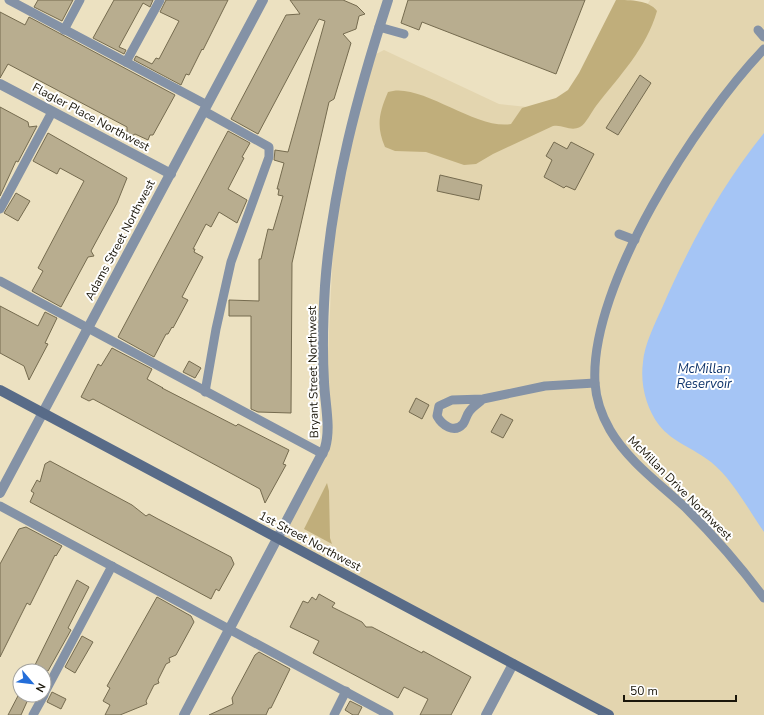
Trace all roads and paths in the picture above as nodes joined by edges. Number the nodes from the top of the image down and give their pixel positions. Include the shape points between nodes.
1 (9, 0) edge
2 (80, 0) edge
3 (160, 0) edge
4 (263, 0) edge
5 (388, 0) edge
6 (379, 27) junction
7 (64, 30) junction
8 (404, 34) dead end
9 (764, 49) edge
10 (126, 62) junction
11 (0, 84) edge
12 (206, 108) junction
13 (52, 112) junction
14 (171, 174) junction
15 (0, 210) edge
16 (619, 234) dead end
17 (636, 240) junction
18 (0, 281) edge
19 (88, 329) junction
20 (587, 350) dead end
21 (597, 351) junction
22 (595, 383) junction
23 (0, 390) edge
24 (206, 392) junction
25 (484, 399) junction
26 (43, 413) junction
27 (323, 454) junction
28 (0, 493) edge
29 (0, 506) edge
30 (279, 538) junction
31 (112, 566) junction
32 (764, 598) edge
33 (230, 630) junction
34 (513, 664) junction
35 (52, 680) edge
36 (346, 692) junction
37 (40, 703) edge
38 (33, 715) edge
39 (184, 715) edge
40 (334, 715) edge
41 (389, 715) edge
42 (486, 715) edge
43 (609, 715) edge

1 - 7 lane
2 - 7 lane
3 - 10 lane
4 - 12 street, Adams Street Northwest
5 - 6 street, Bryant Street Northwest
6 - 8 lane
6 - 27 street, Bryant Street Northwest via 345,152 330,239 323,329 328,436
7 - 10 lane
9 - 17 lane, McMillan Drive Northwest via 683,146
10 - 12 lane
11 - 13 street, Flagler Place Northwest
12 - 14 street, Adams Street Northwest
12 - 24 lane via 269,147 269,157 231,262 216,329
13 - 14 street, Flagler Place Northwest
13 - 15 lane
14 - 19 street, Adams Street Northwest
16 - 17 lane
17 - 21 lane, McMillan Drive Northwest via 613,291
18 - 19 lane
19 - 24 lane
19 - 26 street, Adams Street Northwest
20 - 21 lane
21 - 22 lane, McMillan Drive Northwest
22 - 25 lane via 545,386
22 - 32 lane, McMillan Drive Northwest via 602,414 618,442 692,514
23 - 26 street, 1st Street Northwest
24 - 27 lane
25 - 25 lane via 452,400 439,406 437,416 444,425 457,428 469,412
26 - 28 street, Adams Street Northwest
26 - 30 street, 1st Street Northwest
27 - 30 street, Bryant Street Northwest
29 - 31 lane
30 - 33 street, Bryant Street Northwest
30 - 34 street, 1st Street Northwest
31 - 33 lane
31 - 35 lane
33 - 36 lane
33 - 39 street, Bryant Street Northwest
34 - 42 street
34 - 43 street, 1st Street Northwest
36 - 40 lane
36 - 41 lane
37 - 38 lane

